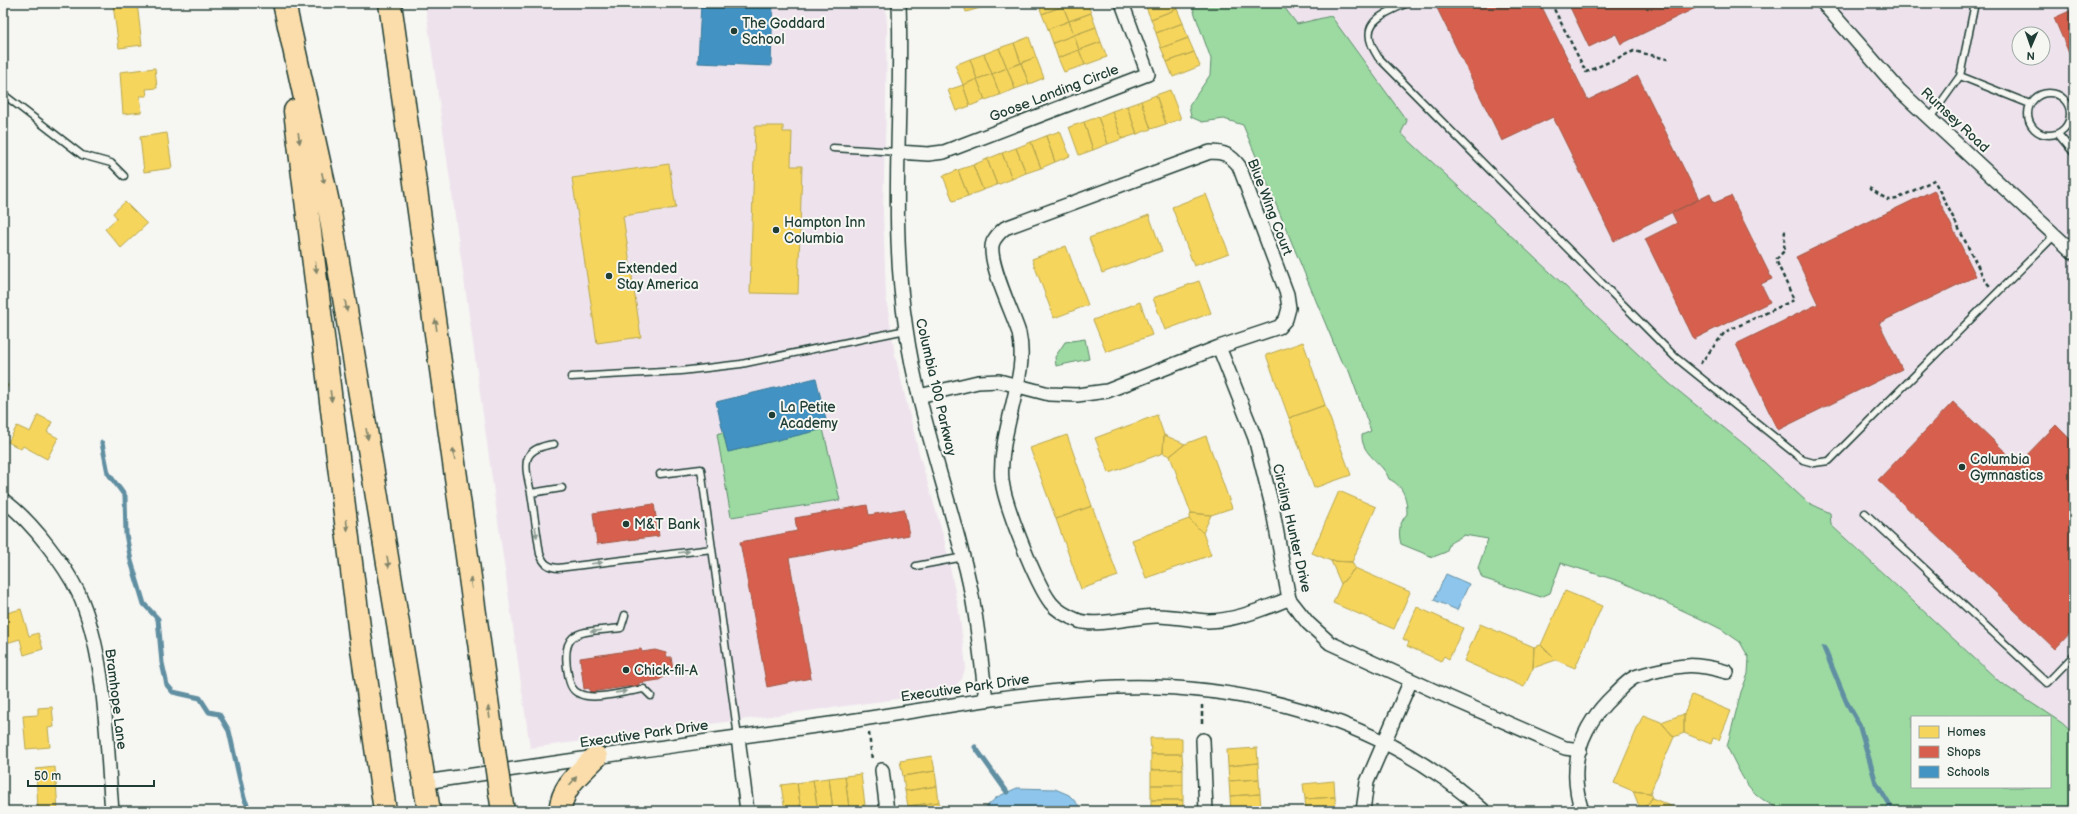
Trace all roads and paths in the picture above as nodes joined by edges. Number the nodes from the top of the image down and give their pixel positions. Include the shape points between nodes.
1 (278, 3) edge
2 (284, 3) edge
3 (390, 3) edge
4 (900, 3) edge
5 (1122, 3) edge
6 (1407, 3) edge
7 (1551, 3) edge
8 (1822, 3) edge
9 (1975, 3) edge
10 (1671, 60) dead end
11 (1960, 76) junction
12 (3, 94) edge
13 (2030, 104) junction
14 (1930, 118) junction
15 (2058, 134) junction
16 (833, 148) dead end
17 (898, 152) junction
18 (2074, 153) edge
19 (124, 176) dead end
20 (1869, 188) dead end
21 (1784, 228) dead end
22 (2055, 235) junction
23 (2074, 253) edge
24 (1997, 293) junction
25 (906, 330) junction
26 (1219, 347) junction
27 (1693, 372) junction
28 (571, 377) dead end
29 (1017, 385) junction
30 (919, 396) junction
31 (554, 444) dead end
32 (660, 474) dead end
33 (562, 488) dead end
34 (530, 493) junction
35 (3, 500) edge
36 (1865, 514) dead end
37 (712, 549) junction
38 (964, 557) junction
39 (916, 566) dead end
40 (1290, 598) junction
41 (625, 615) dead end
42 (2074, 655) edge
43 (1727, 672) dead end
44 (1411, 680) junction
45 (651, 696) dead end
46 (986, 700) junction
47 (738, 737) junction
48 (1203, 740) dead end
49 (1384, 741) junction
50 (1580, 750) junction
51 (596, 757) junction
52 (882, 770) dead end
53 (425, 782) junction
54 (501, 802) edge
55 (112, 811) edge
56 (385, 811) edge
57 (429, 811) edge
58 (560, 811) edge
59 (747, 811) edge
60 (887, 811) edge
61 (1206, 811) edge
62 (1363, 811) edge
63 (1484, 811) edge
64 (1582, 811) edge

1 -> 56 highway via 308,209 360,635
2 -> 53 highway via 329,207
54 -> 3 highway, bridge
4 - 17 street, Columbia 100 Parkway
5 - 17 street, Goose Landing Circle via 1148,74 944,152
6 - 27 lane via 1375,20 1370,27 1370,45 1378,57 1674,357
7 - 10 path via 1586,72 1634,51
8 - 14 street, Rumsey Road via 1899,90
9 - 11 lane
11 - 13 lane
11 - 14 lane
12 - 19 lane via 82,155 111,163
13 - 15 lane via 2028,117 2034,128 2045,135
13 - 15 lane via 2038,95 2044,93 2058,94 2064,98 2068,103 2071,117 2064,130
14 - 22 street, Rumsey Road
15 - 18 lane
16 - 17 lane
17 - 25 street, Columbia 100 Parkway via 897,251
20 - 24 path via 1888,200 1897,199 1934,180 1986,282
21 - 27 path via 1784,251 1776,260 1794,300 1725,332
22 - 23 street, Rumsey Road
22 - 24 lane
24 - 27 lane via 1829,461 1814,463 1802,460
25 - 28 lane via 740,364 681,371
25 - 30 street, Columbia 100 Parkway
26 - 29 street, Blue Wing Court via 1107,390 1077,395 1049,394
26 - 29 street, Blue Wing Court via 1279,327 1286,318 1289,308 1287,294 1239,166 1233,158 1222,152 1210,152 1005,228 998,235 993,243 993,262 1019,335 1021,355
26 - 40 street, Circling Hunter Drive via 1255,438 1272,506
29 - 30 street, Blue Wing Court via 999,381 978,382
29 - 40 street via 1002,461 1002,481 1006,499 1039,585 1052,604 1066,616 1081,621 1106,622 1158,616 1210,621 1238,617
30 - 38 street, Columbia 100 Parkway
31 - 34 lane via 533,449 529,454 527,473
32 - 37 lane via 701,469
33 - 34 lane
34 -> 37 lane via 540,554 543,563 550,567
35 - 55 street, Bramhope Lane via 34,528 59,561 77,591 89,622 100,674
36 - 42 lane via 2047,683
37 - 47 lane
38 - 39 lane
38 - 46 street, Columbia 100 Parkway via 978,633
40 - 44 street, Circling Hunter Drive via 1308,624 1330,643
41 -> 45 lane via 622,628 585,632 569,641 565,658 570,683 574,691 586,696 644,689
43 - 50 street via 1699,664 1677,666 1635,677 1603,705 1584,736
44 - 49 street
44 - 50 street, Circling Hunter Drive via 1565,748
46 - 47 street, Executive Park Drive
46 - 49 street, Executive Park Drive via 1098,688 1202,691 1240,696 1314,713
47 - 51 street, Executive Park Drive
47 - 59 street
48 - 61 street
49 - 62 street via 1367,782
49 - 63 street, Executive Park Drive via 1460,788
50 - 64 street via 1576,770 1576,792
51 - 53 street, Executive Park Drive
58 -> 51 highway via 563,793
52 - 60 street
53 - 57 highway

